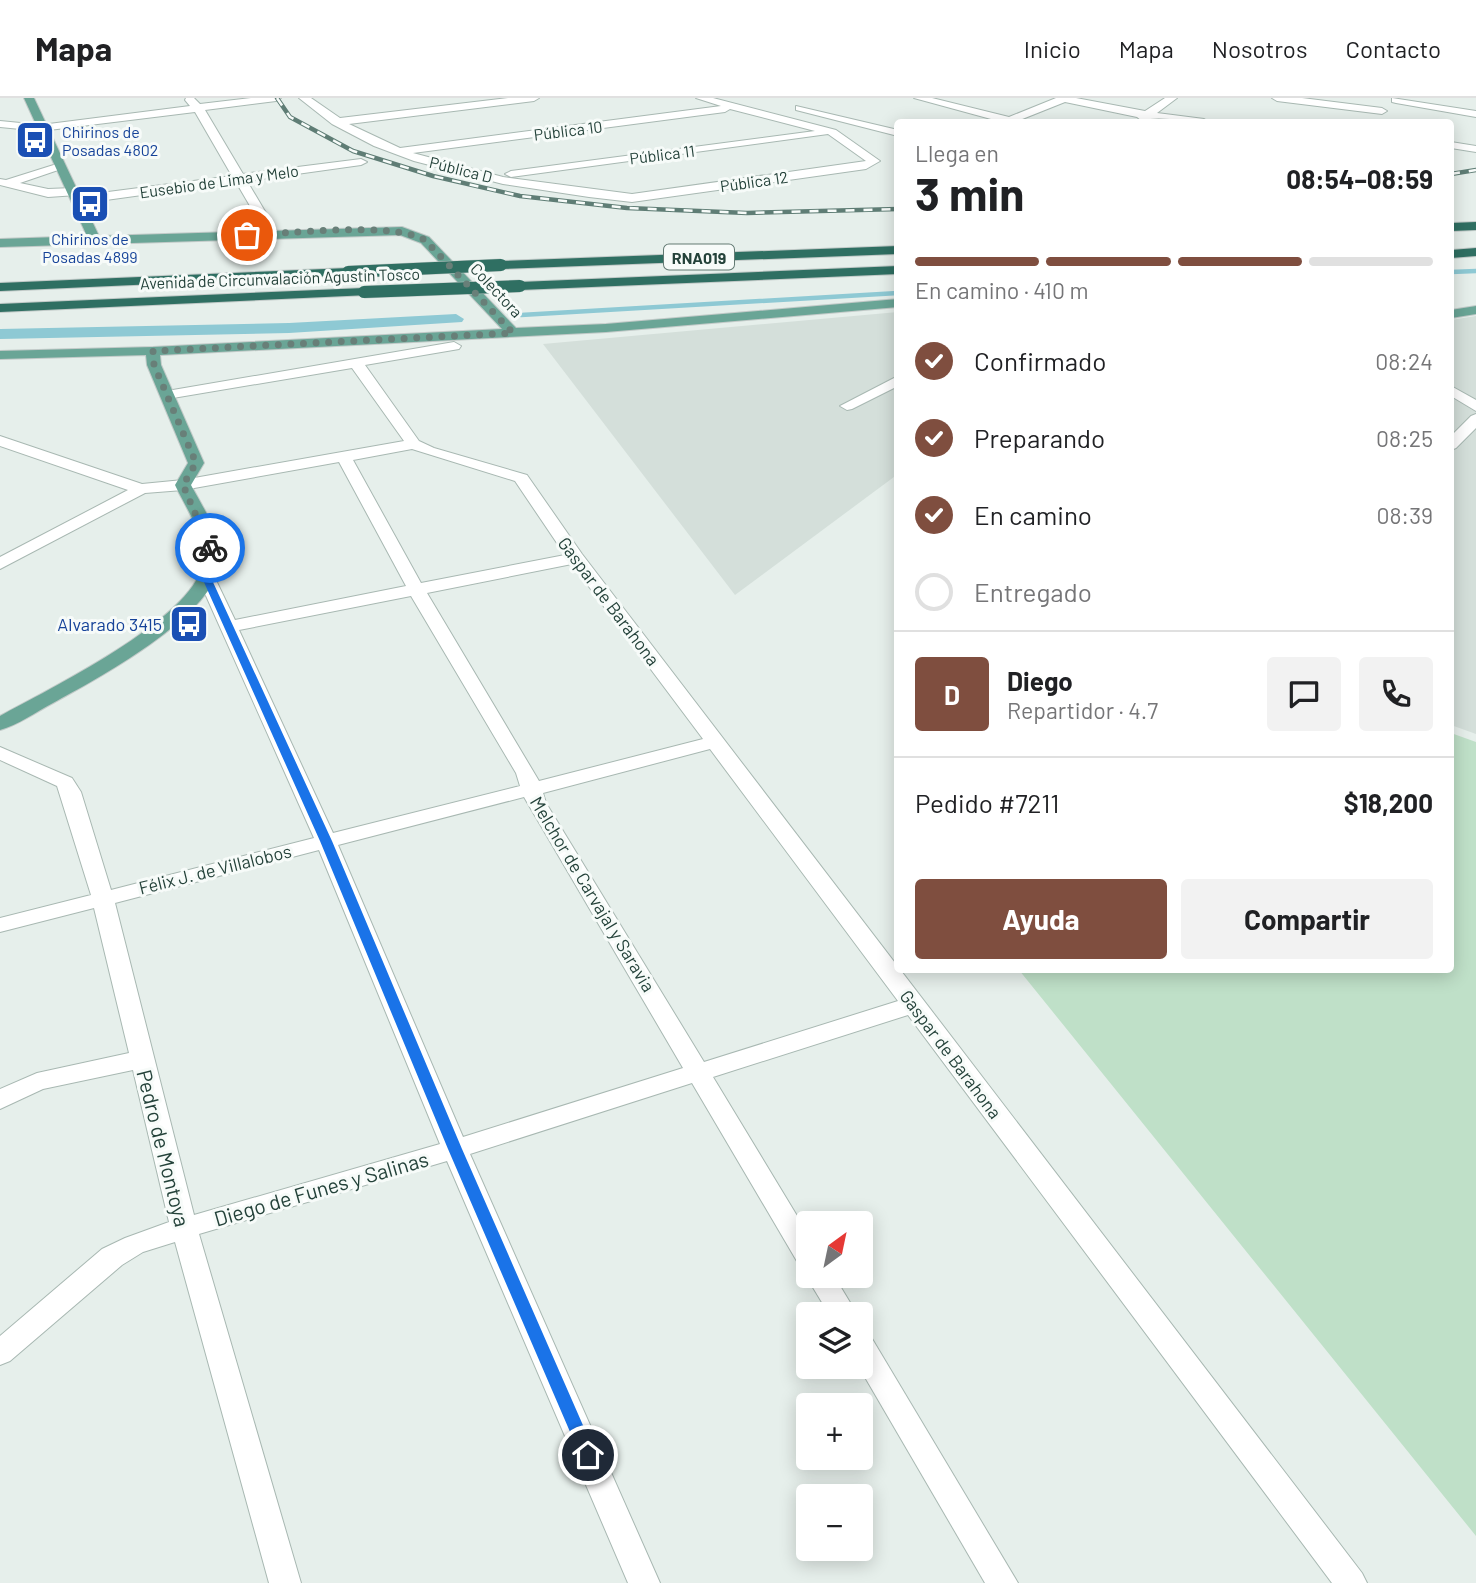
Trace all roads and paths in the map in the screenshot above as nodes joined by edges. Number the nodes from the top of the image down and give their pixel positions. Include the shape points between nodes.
1 (29, 98) edge
2 (189, 98) edge
3 (276, 98) edge
4 (304, 98) edge
5 (534, 98) edge
6 (701, 98) edge
7 (919, 98) edge
8 (1064, 98) edge
9 (1172, 98) edge
10 (1277, 98) edge
11 (1298, 99) edge
12 (1398, 99) edge
13 (786, 104) dead end
14 (738, 107) junction
15 (198, 108) junction
16 (1382, 111) junction
17 (1476, 114) edge
18 (1147, 115) junction
19 (997, 119) edge
20 (1015, 119) edge
21 (1140, 119) edge
22 (1180, 119) edge
23 (1372, 119) edge
24 (336, 122) junction
25 (0, 124) edge
26 (41, 128) junction
27 (832, 132) junction
28 (894, 132) edge
29 (1454, 145) edge
30 (1476, 149) edge
31 (398, 151) junction
32 (361, 162) dead end
33 (60, 166) junction
34 (492, 177) junction
35 (241, 178) junction
36 (2, 184) edge
37 (75, 196) junction
38 (632, 198) joint
39 (1476, 226) edge
40 (1454, 227) edge
41 (273, 234) junction
42 (93, 239) junction
43 (0, 243) edge
44 (1476, 247) edge
45 (1454, 248) edge
46 (894, 250) edge
47 (1476, 253) edge
48 (1454, 254) edge
49 (894, 270) edge
50 (0, 286) edge
51 (894, 303) edge
52 (0, 308) edge
53 (1476, 310) edge
54 (1454, 314) edge
55 (513, 333) junction
56 (454, 346) dead end
57 (153, 351) junction
58 (0, 355) edge
59 (356, 363) junction
60 (894, 382) edge
61 (1454, 383) edge
62 (1469, 384) dead end
63 (1454, 392) edge
64 (167, 396) junction
65 (847, 406) dead end
66 (1476, 407) edge
67 (1476, 419) edge
68 (0, 441) edge
69 (1454, 442) edge
70 (414, 444) junction
71 (343, 456) junction
72 (183, 485) junction
73 (141, 489) junction
74 (576, 558) junction
75 (0, 564) edge
76 (208, 580) junction
77 (416, 589) junction
78 (230, 626) junction
79 (0, 724) edge
80 (716, 742) junction
81 (0, 753) edge
82 (530, 788) junction
83 (326, 841) junction
84 (103, 898) junction
85 (0, 925) edge
86 (913, 1004) junction
87 (142, 1059) junction
88 (700, 1073) junction
89 (0, 1100) edge
90 (455, 1149) junction
91 (184, 1228) junction
92 (796, 1236) edge
93 (0, 1353) edge
94 (873, 1365) edge
95 (285, 1583) edge
96 (644, 1583) edge
97 (1002, 1583) edge
98 (1351, 1583) edge

1 - 26 main road
2 - 15 street
3 - 15 street
4 - 24 street, Pública D
5 - 24 street
6 - 14 street
7 - 19 street
8 - 18 street
8 - 20 street
9 - 18 street
10 - 11 street
11 - 16 street
12 - 16 street
12 - 17 street
13 - 28 street
14 - 27 street
14 - 31 street, Pública 10
15 - 26 street
15 - 35 street
16 - 23 street
18 - 21 street
18 - 22 street
24 - 31 street, Pública D
25 - 26 street
26 - 33 main road
27 - 34 street, Pública 11
27 - 38 street, Pública 12 via 874,161 866,166
29 - 30 street
31 - 34 street, Pública D
32 - 35 street, Eusebio de Lima y Melo
33 - 36 street
33 - 37 main road
34 - 38 street, Pública D
35 - 37 street, Eusebio de Lima y Melo
35 - 41 street
36 - 37 street, Eusebio de Lima y Melo
37 - 42 main road
39 - 40 highway
41 - 42 main road, Colectora
41 - 55 main road, Colectora via 376,230 415,234
42 - 43 main road, Colectora
44 - 45 highway
46 - 50 highway, Avenida de Circunvalación Agustín Tosco / RNA019, bridge
47 - 48 highway
49 - 52 highway, Avenida de Circunvalación Agustín Tosco / RNA019, bridge
51 - 55 main road
53 - 54 main road
55 - 57 main road, Colectora
56 - 59 street
57 - 58 main road, Colectora
57 - 64 main road
59 - 64 street
59 - 70 street
60 - 65 street
61 - 62 street
63 - 66 street
64 - 72 main road via 196,463
67 - 69 street
68 - 73 street
70 - 71 street
70 - 74 street, Gaspar de Barahona via 521,478
71 - 72 street
71 - 77 street, Melchor de Carvajal y Saravia
72 - 73 street
72 - 76 main road via 210,545
73 - 75 street
74 - 77 street
74 - 80 street, Gaspar de Barahona
76 - 78 street
76 - 79 main road via 169,620 121,655
77 - 78 street
77 - 82 street, Melchor de Carvajal y Saravia via 526,773
78 - 83 street
80 - 82 street, Félix J. de Villalobos
80 - 86 street, Gaspar de Barahona
81 - 84 street, Pedro de Montoya via 65,782 72,792
82 - 83 street, Félix J. de Villalobos
82 - 88 street, Melchor de Carvajal y Saravia
83 - 84 street, Félix J. de Villalobos
83 - 90 street
84 - 85 street, Félix J. de Villalobos
84 - 87 street, Pedro de Montoya
86 - 88 street, Diego de Funes y Salinas
86 - 98 street, Gaspar de Barahona
87 - 89 street via 37,1082
87 - 91 street, Pedro de Montoya
88 - 90 street, Diego de Funes y Salinas
88 - 92 street, Melchor de Carvajal y Saravia
90 - 91 street, Diego de Funes y Salinas
90 - 96 street
91 - 93 street, Diego de Funes y Salinas via 112,1257
91 - 95 street, Pedro de Montoya
94 - 97 street

